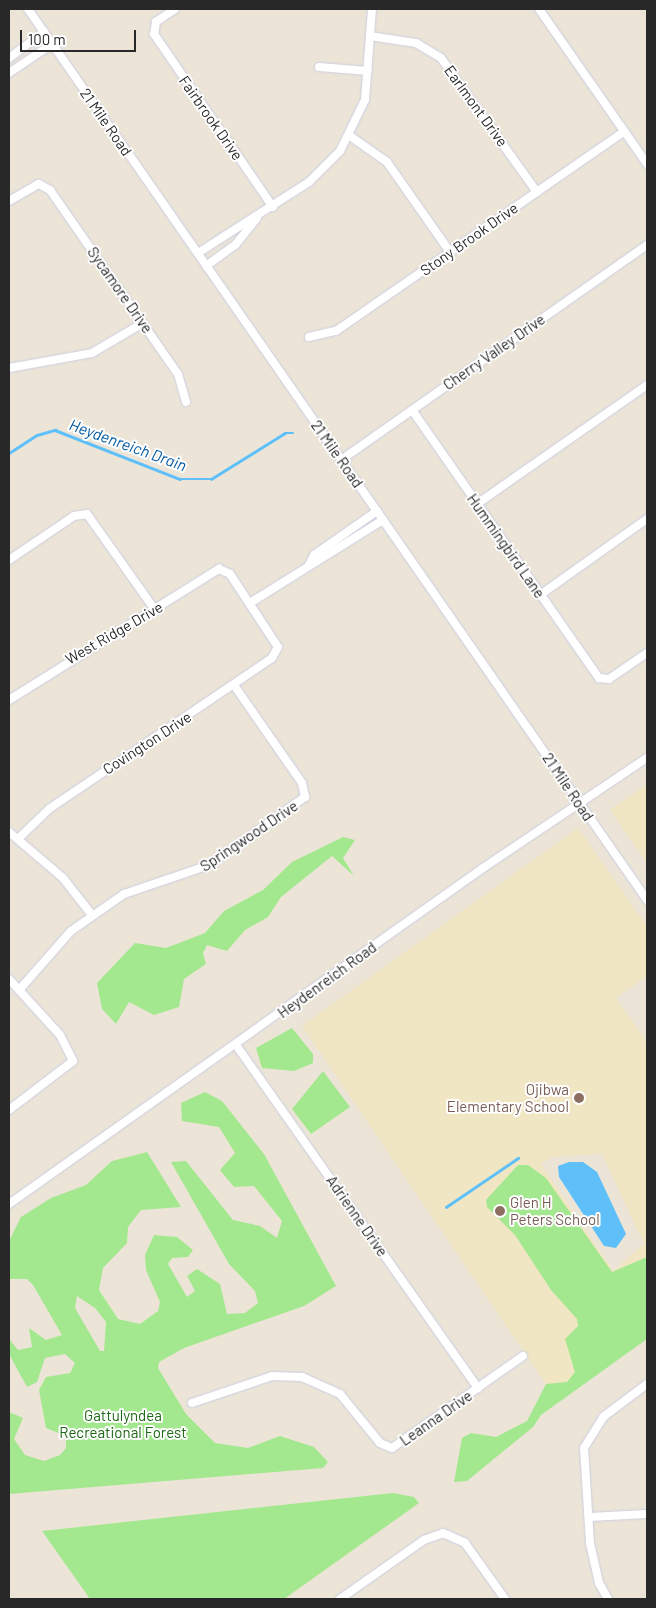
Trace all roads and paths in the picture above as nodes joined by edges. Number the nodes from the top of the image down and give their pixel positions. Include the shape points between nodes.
1 (28, 9) edge
2 (174, 9) edge
3 (372, 9) edge
4 (540, 9) edge
5 (44, 32) junction
6 (370, 36) junction
7 (52, 44) junction
8 (9, 58) edge
9 (319, 68) dead end
10 (368, 70) junction
11 (9, 73) edge
12 (625, 131) junction
13 (350, 136) junction
14 (647, 164) edge
15 (537, 192) junction
16 (9, 201) edge
17 (273, 207) junction
18 (257, 218) junction
19 (647, 245) edge
20 (450, 252) junction
21 (198, 253) junction
22 (206, 266) junction
23 (143, 323) junction
24 (309, 337) dead end
25 (9, 368) edge
26 (647, 385) edge
27 (186, 402) dead end
28 (412, 410) junction
29 (341, 460) junction
30 (477, 504) junction
31 (377, 511) junction
32 (647, 519) edge
33 (383, 520) junction
34 (9, 560) edge
35 (309, 565) junction
36 (540, 594) junction
37 (250, 603) junction
38 (155, 610) junction
39 (647, 653) edge
40 (234, 685) junction
41 (9, 700) edge
42 (647, 758) edge
43 (580, 805) junction
44 (9, 832) edge
45 (18, 839) junction
46 (647, 900) edge
47 (92, 916) junction
48 (9, 979) edge
49 (20, 990) junction
50 (236, 1044) junction
51 (9, 1110) edge
52 (9, 1204) edge
53 (523, 1356) dead end
54 (647, 1384) edge
55 (478, 1388) junction
56 (192, 1403) dead end
57 (647, 1514) edge
58 (589, 1517) junction
59 (340, 1599) edge
60 (505, 1599) edge
61 (608, 1599) edge

1 - 5 street, 21 Mile Road
2 - 17 street, Fairbrook Drive via 153,27 156,38
3 - 6 street
4 - 12 street
5 - 7 street, 21 Mile Road
5 - 8 street
6 - 10 street
6 - 15 street, Earlmont Drive via 416,43 441,58
7 - 11 street
7 - 21 street, 21 Mile Road
9 - 10 street
10 - 13 street via 365,100
12 - 14 street
12 - 15 street, Stony Brook Drive
13 - 17 street via 326,167
13 - 20 street via 387,162
15 - 20 street, Stony Brook Drive
16 - 23 street, Sycamore Drive via 43,184
17 - 18 street
18 - 21 street
18 - 22 street via 236,244
19 - 28 street, Cherry Valley Drive
20 - 24 street, Stony Brook Drive via 336,331
21 - 22 street, 21 Mile Road
22 - 29 street, 21 Mile Road
23 - 25 street via 92,353
23 - 27 street, Sycamore Drive via 178,374
26 - 30 street
28 - 29 street, Cherry Valley Drive
28 - 30 street, Hummingbird Lane
29 - 31 street, 21 Mile Road
30 - 36 street, Hummingbird Lane
31 - 33 street, 21 Mile Road
31 - 35 street via 314,555
32 - 36 street
33 - 35 street via 320,564
33 - 43 street, 21 Mile Road
34 - 38 street via 84,513 93,520
35 - 37 street
36 - 39 street, Hummingbird Lane via 595,674 604,680
37 - 38 street, West Ridge Drive via 221,569
37 - 40 street, Covington Drive via 278,650
38 - 41 street, West Ridge Drive
40 - 45 street, Covington Drive via 48,809
40 - 47 street, Springwood Drive via 306,793 209,865 142,884
42 - 43 street, Heydenreich Road
43 - 46 street, 21 Mile Road
43 - 50 street, Heydenreich Road via 483,868
44 - 45 street
45 - 47 street via 63,878
47 - 49 street, Springwood Drive via 64,938
48 - 49 street
49 - 51 street via 60,1035 73,1061
50 - 52 street, Heydenreich Road
50 - 55 street, Adrienne Drive
53 - 55 street, Leanna Drive
54 - 58 street via 603,1417 584,1448
55 - 56 street, Leanna Drive via 387,1448 348,1400 311,1379 272,1376
57 - 58 street
58 - 61 street via 595,1568
59 - 60 street via 424,1540 443,1533 465,1543

